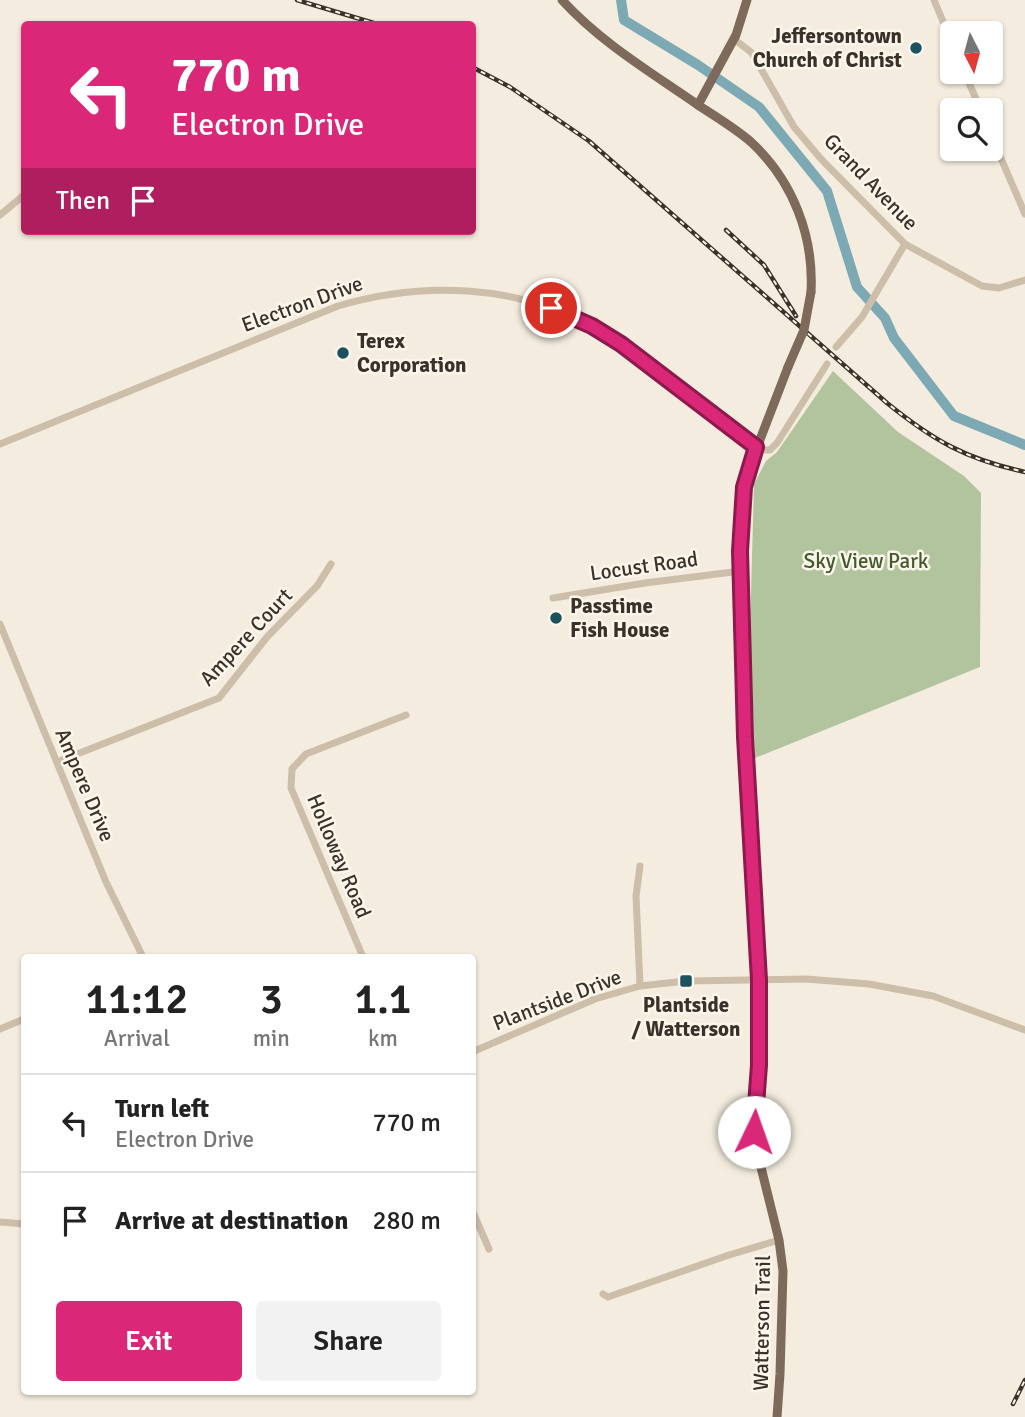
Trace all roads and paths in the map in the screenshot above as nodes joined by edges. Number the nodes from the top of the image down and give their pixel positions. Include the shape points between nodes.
1 (562, 0) edge
2 (747, 0) edge
3 (934, 0) edge
4 (943, 21) edge
5 (734, 39) junction
6 (698, 105) junction
7 (1003, 160) edge
8 (21, 198) edge
9 (1022, 200) edge
10 (1025, 214) edge
11 (0, 215) edge
12 (905, 244) junction
13 (1025, 280) edge
14 (836, 347) dead end
15 (827, 364) dead end
16 (0, 444) edge
17 (756, 447) junction
18 (331, 564) dead end
19 (741, 571) junction
20 (553, 598) dead end
21 (0, 624) edge
22 (406, 715) dead end
23 (57, 762) junction
24 (640, 866) dead end
25 (142, 954) edge
26 (362, 954) edge
27 (759, 980) junction
28 (640, 986) junction
29 (21, 1020) edge
30 (0, 1029) edge
31 (1025, 1030) edge
32 (476, 1050) edge
33 (476, 1219) edge
34 (0, 1222) edge
35 (21, 1224) edge
36 (779, 1240) junction
37 (489, 1249) dead end
38 (603, 1294) dead end
39 (777, 1417) edge

1 - 6 main road, Watterson Trail via 608,41
2 - 5 main road
3 - 4 street
5 - 6 main road
5 - 12 street, Grand Avenue via 752,53 794,127
6 - 17 main road, Watterson Trail, bridge via 749,141 771,164 796,204 806,234 811,292 804,330
7 - 9 street
8 - 11 street
9 - 10 street
12 - 13 street, Grand Avenue via 982,286 999,288
12 - 14 street via 875,297
15 - 17 street via 777,443 769,450
16 - 17 street, Electron Drive via 338,306 425,289 494,293 571,316 628,349
17 - 19 main road, Watterson Trail via 744,487
18 - 23 street, Ampere Court via 219,698
19 - 20 street, Locust Road
19 - 27 main road, Watterson Trail
21 - 23 street, Ampere Drive
22 - 26 street, Holloway Road via 306,754 291,775 291,788
23 - 25 street, Ampere Drive via 107,885
24 - 28 street via 636,896
27 - 28 street, Plantside Drive
27 - 31 street, Plantside Drive via 850,981 910,991
27 - 36 main road, Watterson Trail via 754,1139
28 - 32 street, Plantside Drive via 580,1005
29 - 30 street
33 - 37 street
34 - 35 street
36 - 38 street via 608,1297
36 - 39 main road, Watterson Trail via 783,1271

